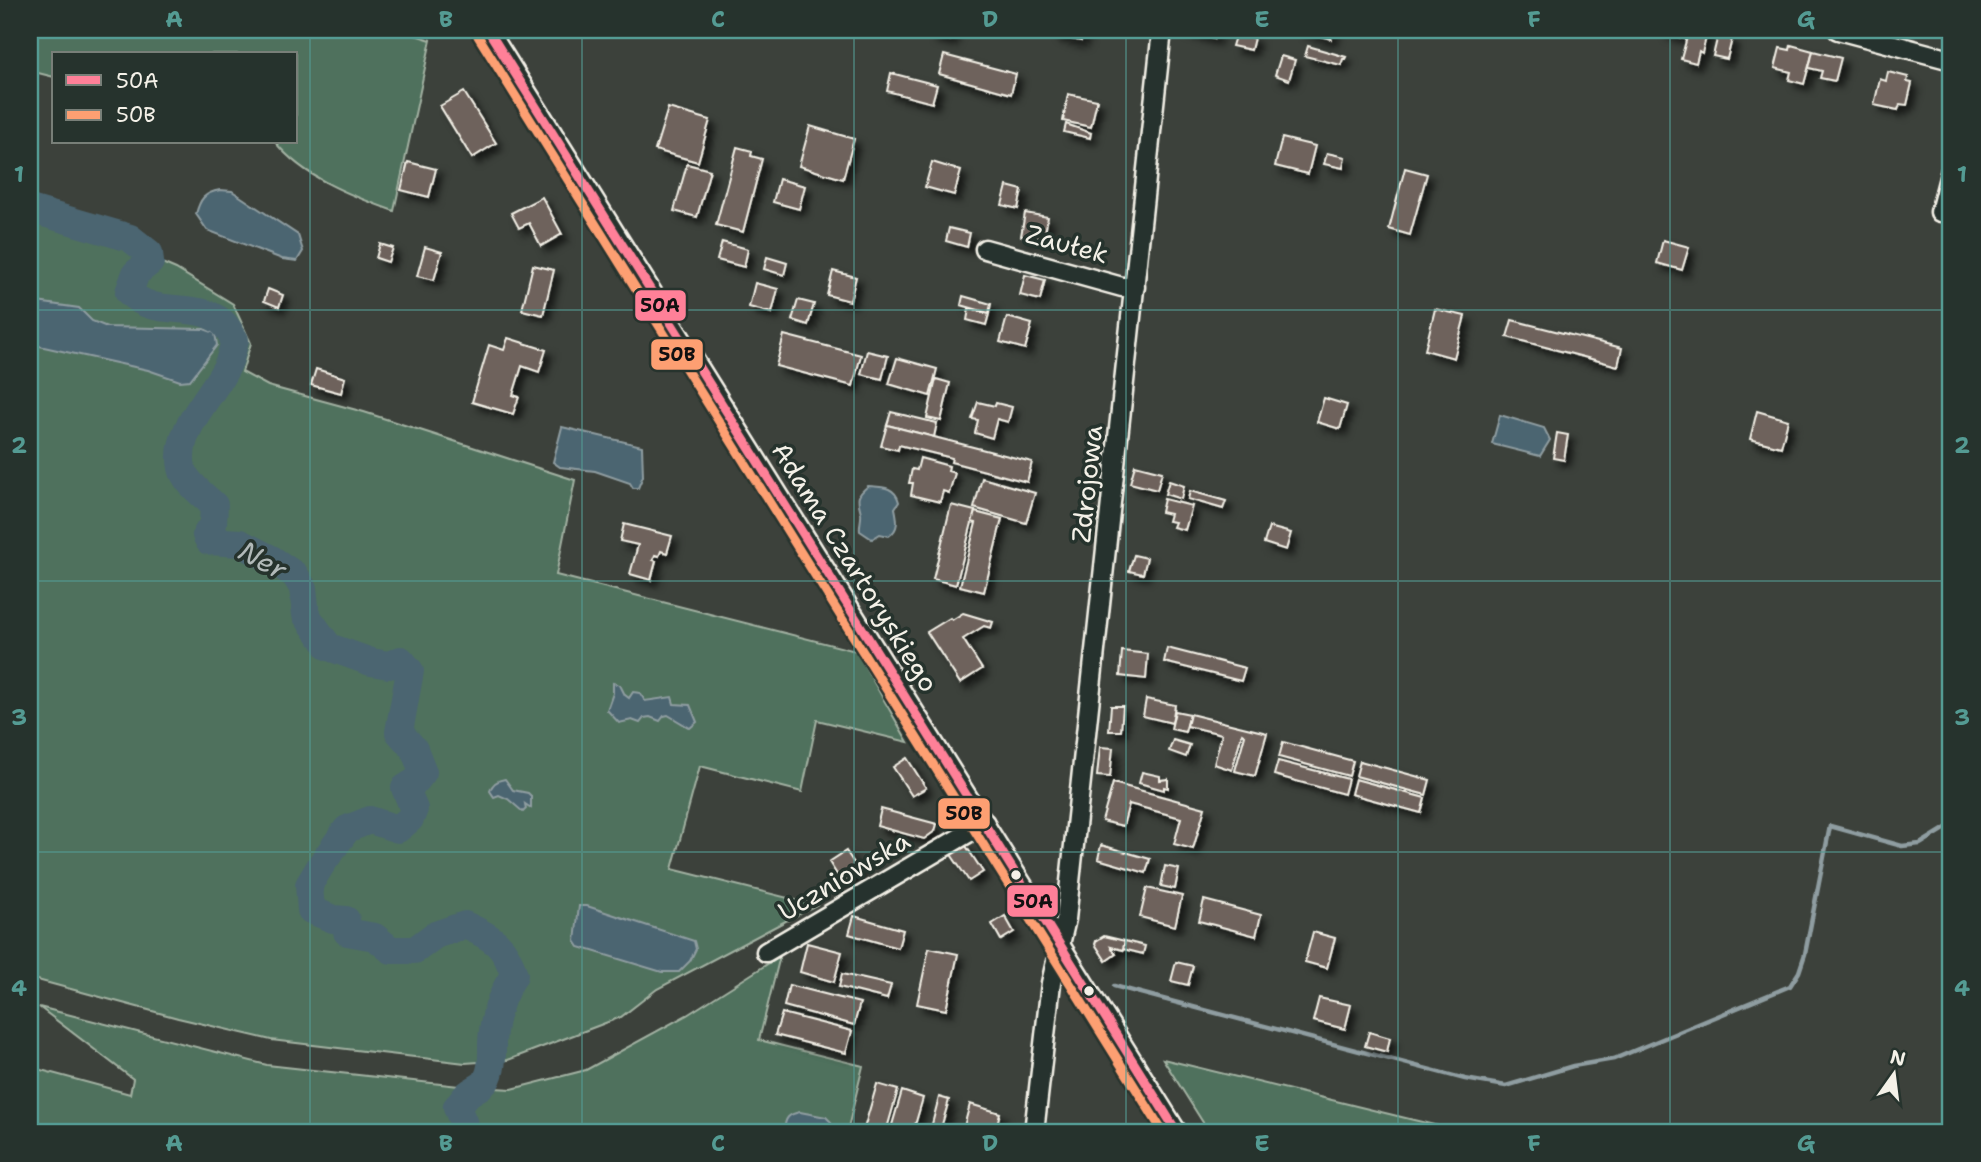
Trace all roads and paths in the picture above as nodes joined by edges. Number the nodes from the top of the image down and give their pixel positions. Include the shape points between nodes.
1 (488, 30) edge
2 (1162, 30) edge
3 (1838, 30) edge
4 (1951, 60) edge
5 (1951, 170) edge
6 (1940, 212) dead end
7 (985, 249) dead end
8 (1135, 288) junction
9 (985, 823) junction
10 (1059, 943) junction
11 (766, 952) dead end
12 (1034, 1132) edge
13 (1177, 1132) edge

1 - 9 street, Adama Czartoryskiego
2 - 8 street, Zdrojowa
3 - 4 street
5 - 6 street
7 - 8 street, Zaułek
8 - 10 street, Zdrojowa via 1066,919
9 - 10 street, Adama Czartoryskiego
9 - 11 street, Uczniowska
10 - 12 street, Zdrojowa
10 - 13 street, Adama Czartoryskiego

